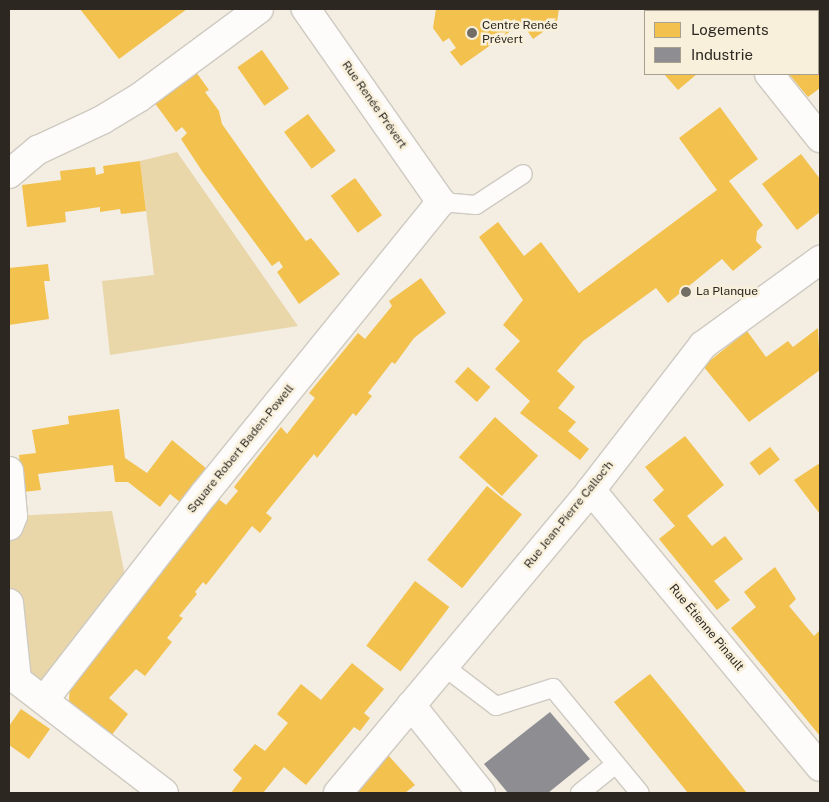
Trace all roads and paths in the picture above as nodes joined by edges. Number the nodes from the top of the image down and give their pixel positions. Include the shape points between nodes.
1 (259, 9) edge
2 (306, 9) edge
3 (770, 75) edge
4 (820, 138) edge
5 (9, 174) edge
6 (523, 174) dead end
7 (441, 202) junction
8 (820, 260) edge
9 (9, 471) edge
10 (591, 490) junction
11 (9, 526) edge
12 (9, 602) edge
13 (446, 668) junction
14 (45, 699) junction
15 (411, 706) junction
16 (616, 764) junction
17 (820, 767) edge
18 (164, 793) edge
19 (338, 793) edge
20 (481, 793) edge
21 (580, 793) edge
22 (640, 793) edge

1 - 5 street via 140,97 102,120 38,150
2 - 7 street, Rue Renée Prévert
3 - 4 street
6 - 7 lane via 476,205
7 - 14 street, Square Robert Baden-Powell via 199,501
8 - 10 street, Rue Jean-Pierre Calloc'h via 703,345
9 - 11 street via 13,516
10 - 13 street, Rue Jean-Pierre Calloc'h
10 - 17 street, Rue Étienne Pinault
12 - 14 street via 17,680
13 - 15 street, Rue Jean-Pierre Calloc'h
13 - 16 lane via 496,706 553,688
14 - 18 street
15 - 19 street, Rue Jean-Pierre Calloc'h
15 - 20 street
16 - 21 lane
16 - 22 lane

